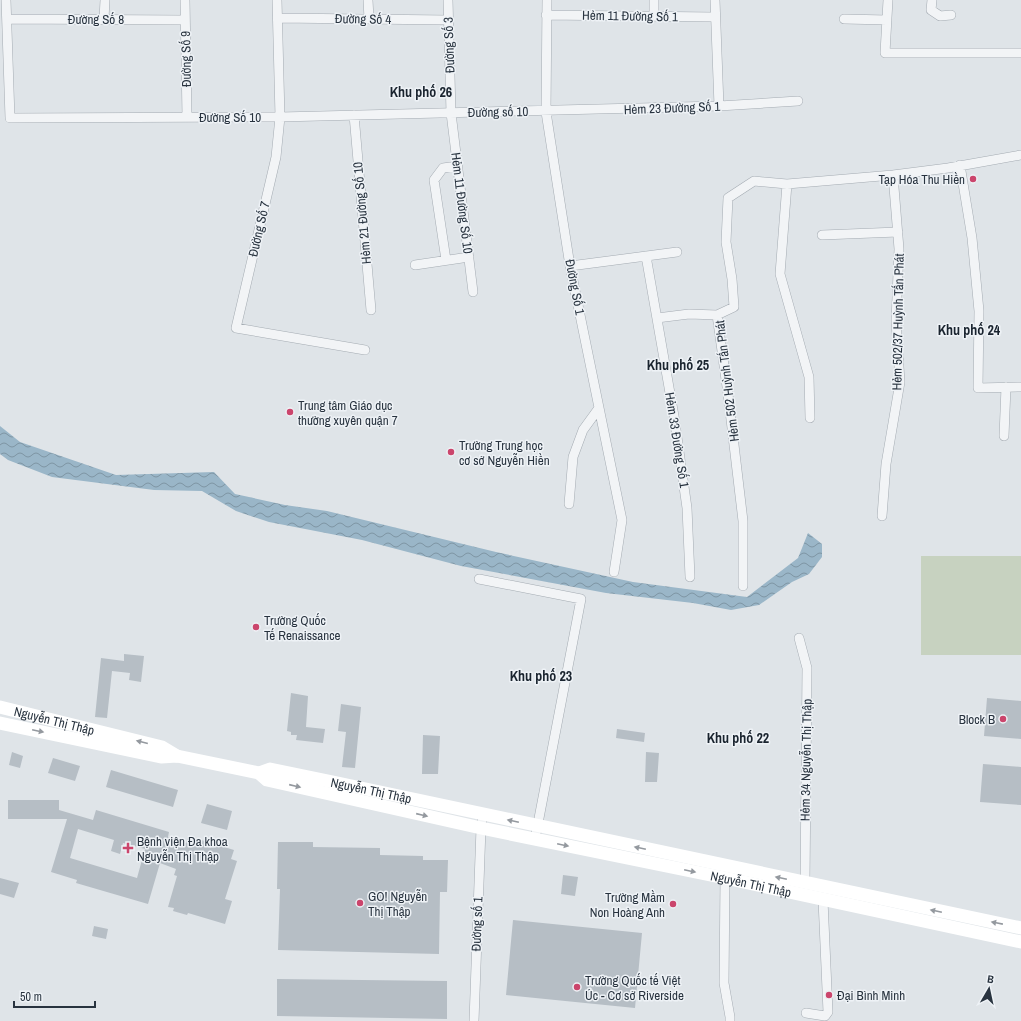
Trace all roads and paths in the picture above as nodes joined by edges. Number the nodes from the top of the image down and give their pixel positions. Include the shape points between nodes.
1 (6, 0) edge
2 (105, 0) edge
3 (184, 0) edge
4 (277, 0) edge
5 (368, 0) edge
6 (448, 0) edge
7 (547, 0) edge
8 (654, 0) edge
9 (715, 0) edge
10 (888, 0) edge
11 (932, 0) edge
12 (546, 14) junction
13 (951, 15) dead end
14 (654, 16) junction
15 (714, 17) junction
16 (278, 18) junction
17 (7, 19) junction
18 (104, 19) junction
19 (369, 19) junction
20 (844, 19) dead end
21 (185, 20) junction
22 (448, 20) junction
23 (887, 20) junction
24 (1021, 53) edge
25 (798, 101) dead end
26 (718, 106) junction
27 (546, 112) junction
28 (451, 113) junction
29 (354, 115) junction
30 (187, 117) junction
31 (280, 117) junction
32 (1021, 155) edge
33 (960, 165) junction
34 (457, 166) junction
35 (893, 175) junction
36 (787, 184) junction
37 (898, 232) junction
38 (822, 235) dead end
39 (677, 252) dead end
40 (646, 256) junction
41 (469, 257) junction
42 (446, 260) junction
43 (414, 265) dead end
44 (570, 266) junction
45 (473, 292) dead end
46 (371, 310) dead end
47 (717, 315) junction
48 (657, 318) junction
49 (365, 350) dead end
50 (1006, 387) junction
51 (1021, 387) edge
52 (599, 408) junction
53 (810, 418) dead end
54 (1004, 436) dead end
55 (570, 504) dead end
56 (882, 516) dead end
57 (614, 572) dead end
58 (690, 577) dead end
59 (479, 579) dead end
60 (743, 586) dead end
61 (799, 638) dead end
62 (0, 707) edge
63 (0, 723) edge
64 (178, 756) junction
65 (260, 773) junction
66 (483, 814) junction
67 (538, 826) junction
68 (481, 828) junction
69 (535, 839) junction
70 (725, 878) junction
71 (805, 883) junction
72 (823, 900) junction
73 (1021, 928) edge
74 (1021, 942) edge
75 (806, 1013) dead end
76 (474, 1021) edge
77 (730, 1021) edge

1 - 17 street
2 - 18 street
3 - 21 street, Đường Số 9
4 - 16 street, Đường Số 7
5 - 19 street
6 - 22 street, Đường Số 3
7 - 12 street, Đường Số 1
8 - 14 street
9 - 15 street
10 - 23 street
11 - 13 street via 931,10 940,16
12 - 14 street, Hẻm 11 Đường Số 1
12 - 27 street, Đường Số 1
14 - 15 street, Hẻm 11 Đường Số 1
15 - 26 street
16 - 19 street, Đường Số 4
16 - 31 street, Đường Số 7
17 - 18 street, Đường Số 8
17 - 30 street, Đường Số 10 via 10,118
18 - 21 street, Đường Số 8
19 - 22 street, Đường Số 4
20 - 23 street
21 - 30 street, Đường Số 9
22 - 28 street, Đường Số 3
23 - 24 street via 885,53
25 - 26 street, Hẻm 23 Đường Số 1
26 - 27 street, Hẻm 23 Đường Số 1
27 - 28 street, Đường số 10
27 - 44 street, Đường Số 1
28 - 29 street, Đường Số 10
28 - 34 street, Hẻm 11 Đường Số 10
29 - 31 street, Đường Số 10
29 - 46 street, Hẻm 21 Đường Số 10
30 - 31 street, Đường Số 10
31 - 49 street, Đường Số 7 via 276,157 236,328
32 - 33 street, Hẻm 502 Huỳnh Tấn Phát
33 - 35 street, Hẻm 502 Huỳnh Tấn Phát
33 - 50 street via 972,238 979,311 978,388
34 - 41 street, Hẻm 11 Đường Số 10
34 - 42 street via 443,168 434,180
35 - 36 street, Hẻm 502 Huỳnh Tấn Phát
35 - 37 street, Hẻm 502/37 Huỳnh Tấn Phát
36 - 47 street, Hẻm 502 Huỳnh Tấn Phát via 754,181 728,198 726,242 734,307
36 - 53 street via 780,274 809,377
37 - 38 street
37 - 56 street, Hẻm 502/37 Huỳnh Tấn Phát via 896,321 900,382 886,464
39 - 40 street
40 - 44 street
40 - 48 street, Hẻm 33 Đường Số 1
41 - 42 street
41 - 45 street, Hẻm 11 Đường Số 10
42 - 43 street
44 - 52 street, Đường Số 1
47 - 48 street via 689,314
47 - 60 street, Hẻm 502 Huỳnh Tấn Phát via 743,521
48 - 58 street, Hẻm 33 Đường Số 1 via 687,508
50 - 51 street
50 - 54 street
52 - 55 street via 583,430 573,456
52 - 57 street, Đường Số 1 via 622,520
59 - 67 street via 581,599
61 - 71 street, Hẻm 34 Nguyễn Thị Thập via 807,668
64 -> 62 main road, Nguyễn Thị Thập via 162,747
63 -> 64 main road, Nguyễn Thị Thập via 161,757
64 - 65 main road, Nguyễn Thị Thập
65 - 66 main road, Nguyễn Thị Thập via 270,769
65 -> 68 main road, Nguyễn Thị Thập via 267,780
67 -> 66 main road, Nguyễn Thị Thập
66 - 68 street
67 - 69 street
71 -> 67 main road, Nguyễn Thị Thập
68 - 69 main road, Nguyễn Thị Thập
68 - 76 street, Đường số 1
69 -> 70 main road, Nguyễn Thị Thập
70 - 72 main road, Nguyễn Thị Thập
70 - 77 street via 724,983
73 -> 71 main road, Nguyễn Thị Thập
72 - 74 main road, Nguyễn Thị Thập
72 - 75 street via 828,1012 825,1016

